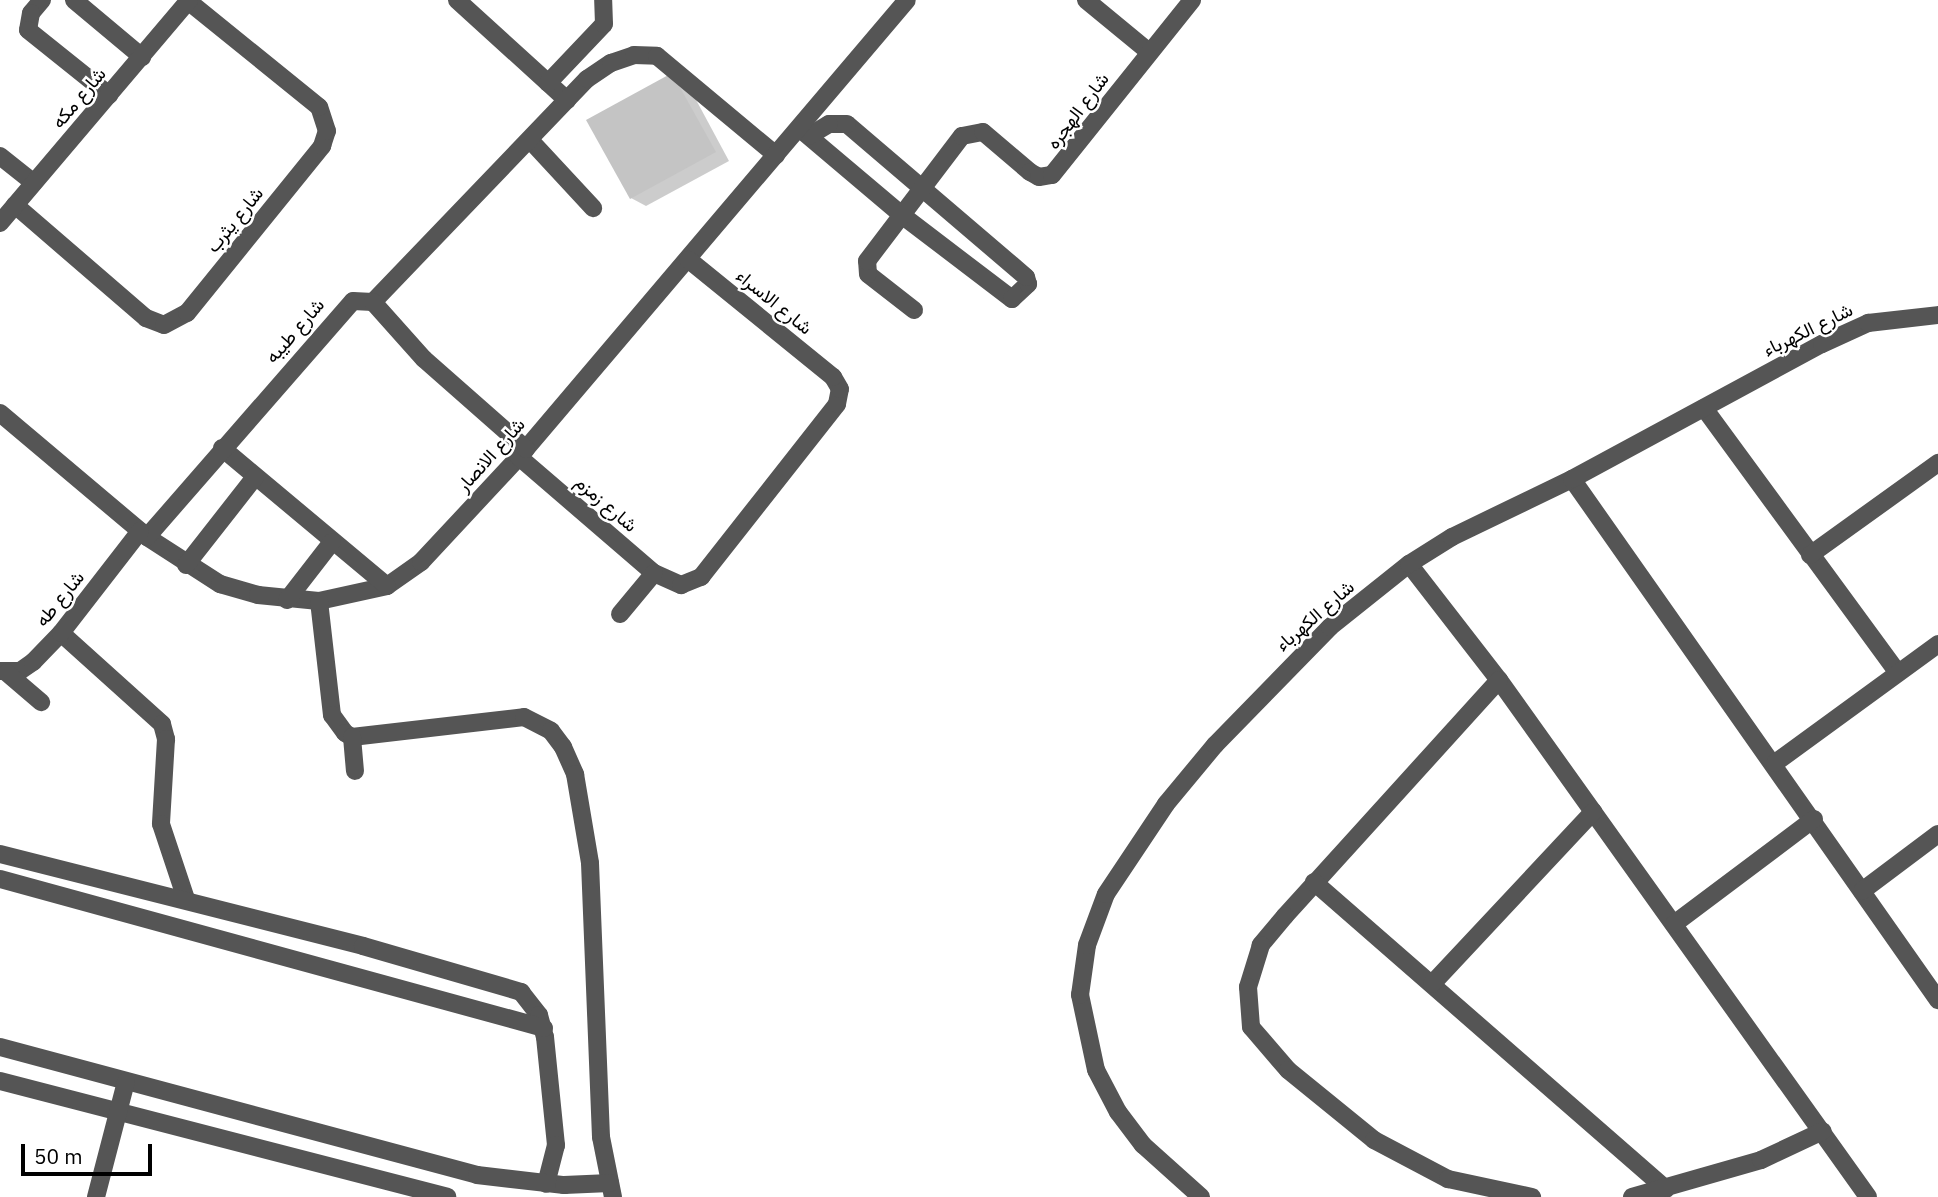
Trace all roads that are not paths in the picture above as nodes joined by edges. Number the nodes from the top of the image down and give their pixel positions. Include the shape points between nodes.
1 (42, 0) edge
2 (74, 0) edge
3 (189, 0) edge
4 (457, 0) edge
5 (603, 0) edge
6 (907, 0) edge
7 (1086, 0) edge
8 (1192, 0) edge
9 (1149, 52) junction
10 (142, 57) junction
11 (548, 83) junction
12 (109, 95) junction
13 (567, 100) junction
14 (804, 132) junction
15 (530, 140) junction
16 (776, 155) junction
17 (0, 156) edge
18 (34, 183) junction
19 (921, 187) junction
20 (15, 205) junction
21 (593, 208) dead end
22 (903, 216) junction
23 (1, 221) edge
24 (689, 260) junction
25 (373, 302) junction
26 (914, 310) dead end
27 (1938, 315) edge
28 (1704, 408) junction
29 (0, 413) edge
30 (222, 448) junction
31 (523, 453) junction
32 (1938, 463) edge
33 (255, 477) junction
34 (1572, 480) junction
35 (143, 534) junction
36 (332, 542) junction
37 (1810, 555) junction
38 (1409, 564) junction
39 (186, 565) junction
40 (660, 577) junction
41 (387, 586) junction
42 (287, 600) junction
43 (319, 601) junction
44 (620, 614) dead end
45 (61, 633) junction
46 (1938, 644) edge
47 (3, 672) edge
48 (1898, 673) junction
49 (1499, 680) junction
50 (41, 702) dead end
51 (352, 737) junction
52 (1775, 763) junction
53 (355, 771) dead end
54 (1593, 812) junction
55 (1814, 819) junction
56 (1938, 834) edge
57 (0, 854) edge
58 (0, 879) edge
59 (1314, 882) junction
60 (1862, 891) junction
61 (186, 899) junction
62 (1674, 924) junction
63 (1432, 984) junction
64 (1938, 1000) edge
65 (544, 1028) junction
66 (0, 1048) edge
67 (0, 1081) edge
68 (126, 1082) junction
69 (226, 1110) junction
70 (118, 1111) junction
71 (1823, 1131) junction
72 (217, 1138) junction
73 (546, 1184) junction
74 (1666, 1189) junction
75 (611, 1190) edge
76 (96, 1197) edge
77 (447, 1197) edge
78 (1201, 1197) edge
79 (1532, 1197) edge
80 (1632, 1197) edge
81 (1868, 1197) edge

1 - 12 street via 31,13 27,30
2 - 10 street
3 - 10 street, شارع مكه
3 - 20 street, شارع يثرب via 319,107 327,131 322,146 187,313 164,325 146,318
4 - 11 street
5 - 11 street via 604,24
6 - 14 street, شارع الانصار
7 - 9 street
8 - 9 street, شارع الهجره
9 - 19 street, شارع الهجره via 1052,176 1039,177 984,132 974,131 962,136
10 - 12 street, شارع مكه
11 - 13 street
12 - 18 street, شارع مكه
13 - 15 street
13 - 16 street via 611,62 634,55 657,57
14 - 16 street, شارع الانصار
14 - 19 street via 847,124
14 - 22 street
15 - 21 street
15 - 25 street
16 - 24 street, شارع الانصار
17 - 18 street
18 - 20 street, شارع مكه
19 - 22 street
19 - 22 street via 1026,276 1028,284 1012,299
20 - 23 street, شارع مكه
22 - 26 street via 867,261 868,275
24 - 31 street, شارع الانصار
24 - 40 street, شارع الاسراء via 833,377 840,389 837,404 701,577 681,585
25 - 30 street, شارع طيبه via 363,299 345,306
25 - 31 street via 424,359
27 - 28 street, شارع الكهرباء via 1868,323
28 - 34 street, شارع الكهرباء
28 - 37 street
29 - 35 street, شارع الانصار
30 - 33 street
30 - 35 street, شارع طيبه
31 - 40 street, شارع زمزم
31 - 41 street, شارع الانصار via 421,562
32 - 37 street
33 - 36 street
33 - 39 street
34 - 38 street, شارع الكهرباء via 1499,512
34 - 52 street
35 - 39 street, شارع الانصار
35 - 45 street, شارع طه
36 - 41 street
36 - 42 street
37 - 48 street
38 - 49 street
38 - 78 street, شارع الكهرباء via 1330,627 1215,745 1166,804 1106,894 1087,945 1080,995 1096,1070 1143,1145
39 - 42 street, شارع الانصار via 220,584
40 - 44 street
41 - 43 street, شارع الانصار
42 - 43 street, شارع الانصار
43 - 51 street via 332,715 339,728
45 - 47 street, شارع طه via 33,662
45 - 61 street via 162,724 166,739 161,824
46 - 48 street
47 - 50 street
48 - 52 street
49 - 54 street
49 - 59 street
51 - 53 street
51 - 75 street via 524,717 551,731 563,747 575,774 590,863 600,1126
52 - 55 street
54 - 62 street
54 - 63 street
55 - 60 street
55 - 62 street
56 - 60 street
57 - 61 street
58 - 65 street
59 - 63 street
59 - 79 street via 1261,945 1248,987 1251,1027 1288,1070 1374,1140 1448,1179
60 - 64 street
61 - 65 street via 508,985 531,1002
62 - 71 street
63 - 74 street
65 - 73 street via 556,1145
66 - 68 street
67 - 70 street
68 - 69 street
68 - 70 street
69 - 72 street
69 - 73 street via 477,1175
70 - 72 street
70 - 76 street
71 - 74 street via 1761,1160
71 - 81 street
72 - 77 street
73 - 75 street
74 - 80 street

